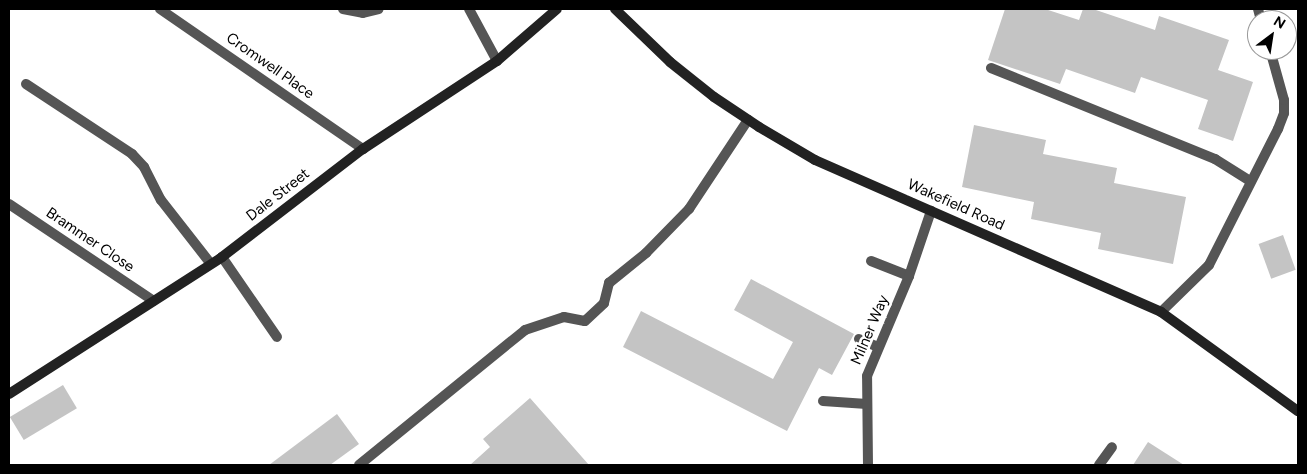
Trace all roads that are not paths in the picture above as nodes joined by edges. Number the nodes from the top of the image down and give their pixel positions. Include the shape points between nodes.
1 (160, 9) edge
2 (343, 9) edge
3 (379, 9) edge
4 (468, 9) edge
5 (557, 9) edge
6 (615, 9) edge
7 (1273, 60) edge
8 (497, 61) junction
9 (991, 68) dead end
10 (26, 84) dead end
11 (748, 120) junction
12 (363, 149) junction
13 (1250, 181) junction
14 (9, 204) edge
15 (931, 211) junction
16 (222, 257) junction
17 (871, 261) dead end
18 (211, 264) junction
19 (909, 276) junction
20 (154, 301) junction
21 (1161, 312) junction
22 (277, 337) dead end
23 (859, 339) dead end
24 (878, 347) junction
25 (9, 394) edge
26 (823, 400) dead end
27 (867, 404) junction
28 (1298, 411) edge
29 (1112, 447) dead end
30 (359, 465) edge
31 (868, 465) edge
32 (1099, 465) edge

1 - 12 street, Cromwell Place
2 - 3 street via 363,13
4 - 8 street
5 - 8 main road, Dale Street
6 - 11 main road, Wakefield Road via 670,62
7 - 13 street via 1284,100 1284,113
8 - 12 main road, Dale Street
9 - 13 street via 1214,159
10 - 18 street via 132,154 144,167 161,200
11 - 15 main road, Wakefield Road via 815,160
11 - 30 street via 689,209 646,253 609,283 604,303 585,321 564,317 525,330
12 - 16 main road, Dale Street
13 - 21 street via 1209,265
14 - 20 street, Brammer Close
15 - 19 street, Milner Way
15 - 21 main road, Wakefield Road
16 - 18 main road, Dale Street
16 - 22 street
17 - 19 street
18 - 20 main road, Dale Street
19 - 24 street, Milner Way
20 - 25 main road, Dale Street
21 - 28 main road, Wakefield Road
23 - 24 street
24 - 27 street, Milner Way via 867,376
26 - 27 street
27 - 31 street, Milner Way
29 - 32 street

